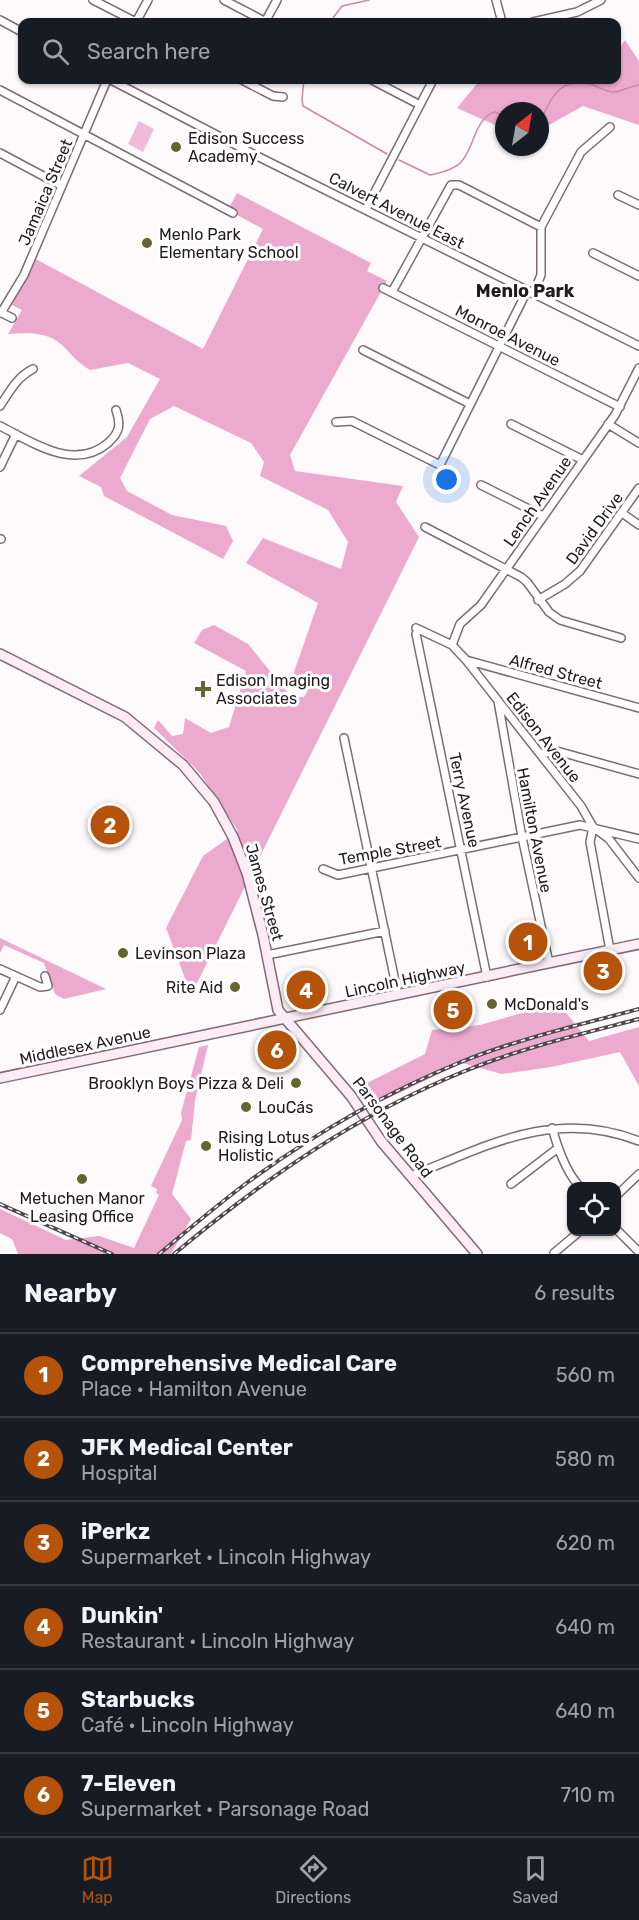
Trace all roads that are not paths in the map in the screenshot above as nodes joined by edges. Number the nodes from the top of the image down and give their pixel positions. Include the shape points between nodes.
1 (93, 0) edge
2 (148, 0) edge
3 (224, 0) edge
4 (277, 0) edge
5 (496, 0) edge
6 (601, 0) edge
7 (128, 18) edge
8 (138, 18) edge
9 (258, 18) edge
10 (268, 18) edge
11 (501, 18) edge
12 (551, 18) edge
13 (0, 20) edge
14 (18, 30) edge
15 (107, 84) edge
16 (117, 84) edge
17 (250, 84) edge
18 (380, 84) edge
19 (431, 84) edge
20 (0, 90) edge
21 (283, 97) dead end
22 (420, 105) junction
23 (610, 127) dead end
24 (84, 135) junction
25 (0, 153) edge
26 (62, 186) junction
27 (618, 195) dead end
28 (639, 205) edge
29 (366, 209) junction
30 (233, 213) dead end
31 (542, 227) junction
32 (421, 237) junction
33 (593, 253) dead end
34 (639, 276) edge
35 (383, 288) dead end
36 (392, 292) junction
37 (530, 292) junction
38 (1, 312) edge
39 (12, 318) dead end
40 (500, 346) junction
41 (639, 346) edge
42 (363, 350) dead end
43 (639, 368) edge
44 (33, 369) dead end
45 (470, 404) junction
46 (0, 406) edge
47 (620, 407) junction
48 (116, 410) dead end
49 (336, 422) dead end
50 (511, 424) dead end
51 (608, 424) junction
52 (0, 426) edge
53 (16, 434) junction
54 (639, 443) edge
55 (583, 460) junction
56 (0, 467) edge
57 (481, 485) dead end
58 (639, 488) edge
59 (622, 513) junction
60 (543, 516) junction
61 (639, 525) edge
62 (425, 527) dead end
63 (506, 568) junction
64 (538, 600) junction
65 (417, 629) joint
66 (621, 638) dead end
67 (452, 645) junction
68 (0, 649) edge
69 (0, 654) edge
70 (466, 660) junction
71 (498, 701) junction
72 (639, 708) edge
73 (116, 712) junction
74 (344, 738) dead end
75 (541, 754) junction
76 (639, 774) edge
77 (593, 827) junction
78 (522, 837) junction
79 (639, 839) edge
80 (461, 850) junction
81 (372, 868) junction
82 (322, 869) dead end
83 (639, 878) edge
84 (385, 931) junction
85 (639, 944) edge
86 (610, 950) junction
87 (267, 955) junction
88 (549, 963) junction
89 (0, 969) edge
90 (16, 976) junction
91 (45, 976) dead end
92 (487, 977) junction
93 (398, 995) junction
94 (0, 1010) edge
95 (285, 1019) junction
96 (176, 1041) joint
97 (0, 1078) edge
98 (552, 1128) junction
99 (639, 1141) edge
100 (558, 1148) junction
101 (639, 1174) edge
102 (411, 1176) junction
103 (576, 1182) edge
104 (511, 1184) dead end
105 (621, 1191) edge
106 (621, 1234) edge
107 (574, 1236) edge
108 (639, 1252) edge
109 (554, 1253) edge
110 (477, 1254) edge

1 - 7 street
2 - 8 street
3 - 9 street
4 - 10 street
5 - 11 street
6 - 12 street via 577,12
13 - 14 street
15 - 24 street, Jamaica Street
16 - 29 street, Calvert Avenue East
17 - 21 street
18 - 22 street
19 - 22 street
20 - 24 street
22 - 29 street
23 - 31 street via 581,152
24 - 26 street, Jamaica Street
24 - 30 street
25 - 26 street
26 - 38 street, Jamaica Street via 24,275
27 - 28 street
29 - 32 street, Calvert Avenue East
31 - 32 street via 453,184
31 - 37 street via 541,275
32 - 36 street
32 - 37 street, Calvert Avenue East
33 - 34 street
35 - 36 street, Monroe Avenue
36 - 40 street, Monroe Avenue
37 - 40 street
37 - 41 street, Calvert Avenue East
38 - 39 street
40 - 45 street
40 - 47 street, Monroe Avenue
42 - 45 street
43 - 47 street, Lench Avenue
44 - 46 street via 16,381
45 - 49 street via 440,465 352,421
47 - 51 street, Lench Avenue
48 - 53 street via 120,422 116,435 103,447 84,455 57,454
50 - 55 street
51 - 54 street
51 - 55 street, Lench Avenue
52 - 53 street
53 - 56 street
55 - 60 street, Lench Avenue
57 - 60 street
58 - 59 street, David Drive
59 - 61 street
59 - 64 street, David Drive via 580,571
60 - 63 street, Lench Avenue
62 - 63 street
63 - 64 street via 527,582
63 - 67 street, Lench Avenue via 480,605 460,624
64 - 66 street via 560,620
65 - 67 street, Edison Avenue
65 - 80 street, Terry Avenue
67 - 70 street, Edison Avenue
68 - 73 street, James Street via 104,702
69 - 73 street, James Street
70 - 71 street, Edison Avenue
70 - 72 street, Alfred Street
71 - 75 street, Edison Avenue
71 - 78 street, Hamilton Avenue
73 - 87 street, James Street via 183,765 214,802 242,857
74 - 81 street
75 - 76 street via 557,751
75 - 77 street, Edison Avenue
77 - 78 street, Temple Street via 580,825
77 - 79 street, Temple Street
77 - 83 street, Edison Avenue via 609,839
77 - 86 street via 590,842
78 - 80 street, Temple Street
78 - 88 street, Hamilton Avenue
80 - 81 street, Temple Street
80 - 92 street, Terry Avenue
81 - 82 street, Temple Street via 338,875
81 - 84 street
84 - 87 street
84 - 93 street
85 - 86 street, Lincoln Highway
86 - 88 street, Lincoln Highway
87 - 95 street, James Street via 278,1010
88 - 92 street, Lincoln Highway
89 - 90 street
90 - 91 street via 40,987 48,986
90 - 94 street
92 - 93 street, Lincoln Highway
93 - 95 street, Lincoln Highway
95 - 96 street, Lincoln Highway
95 - 102 street, Parsonage Road via 351,1096
96 - 97 street, Middlesex Avenue
98 - 99 street via 600,1130
98 - 100 street
98 - 102 street via 520,1134
100 - 103 street
100 - 104 street
101 - 105 street
102 - 110 street, Parsonage Road
106 - 108 street
107 - 109 street

